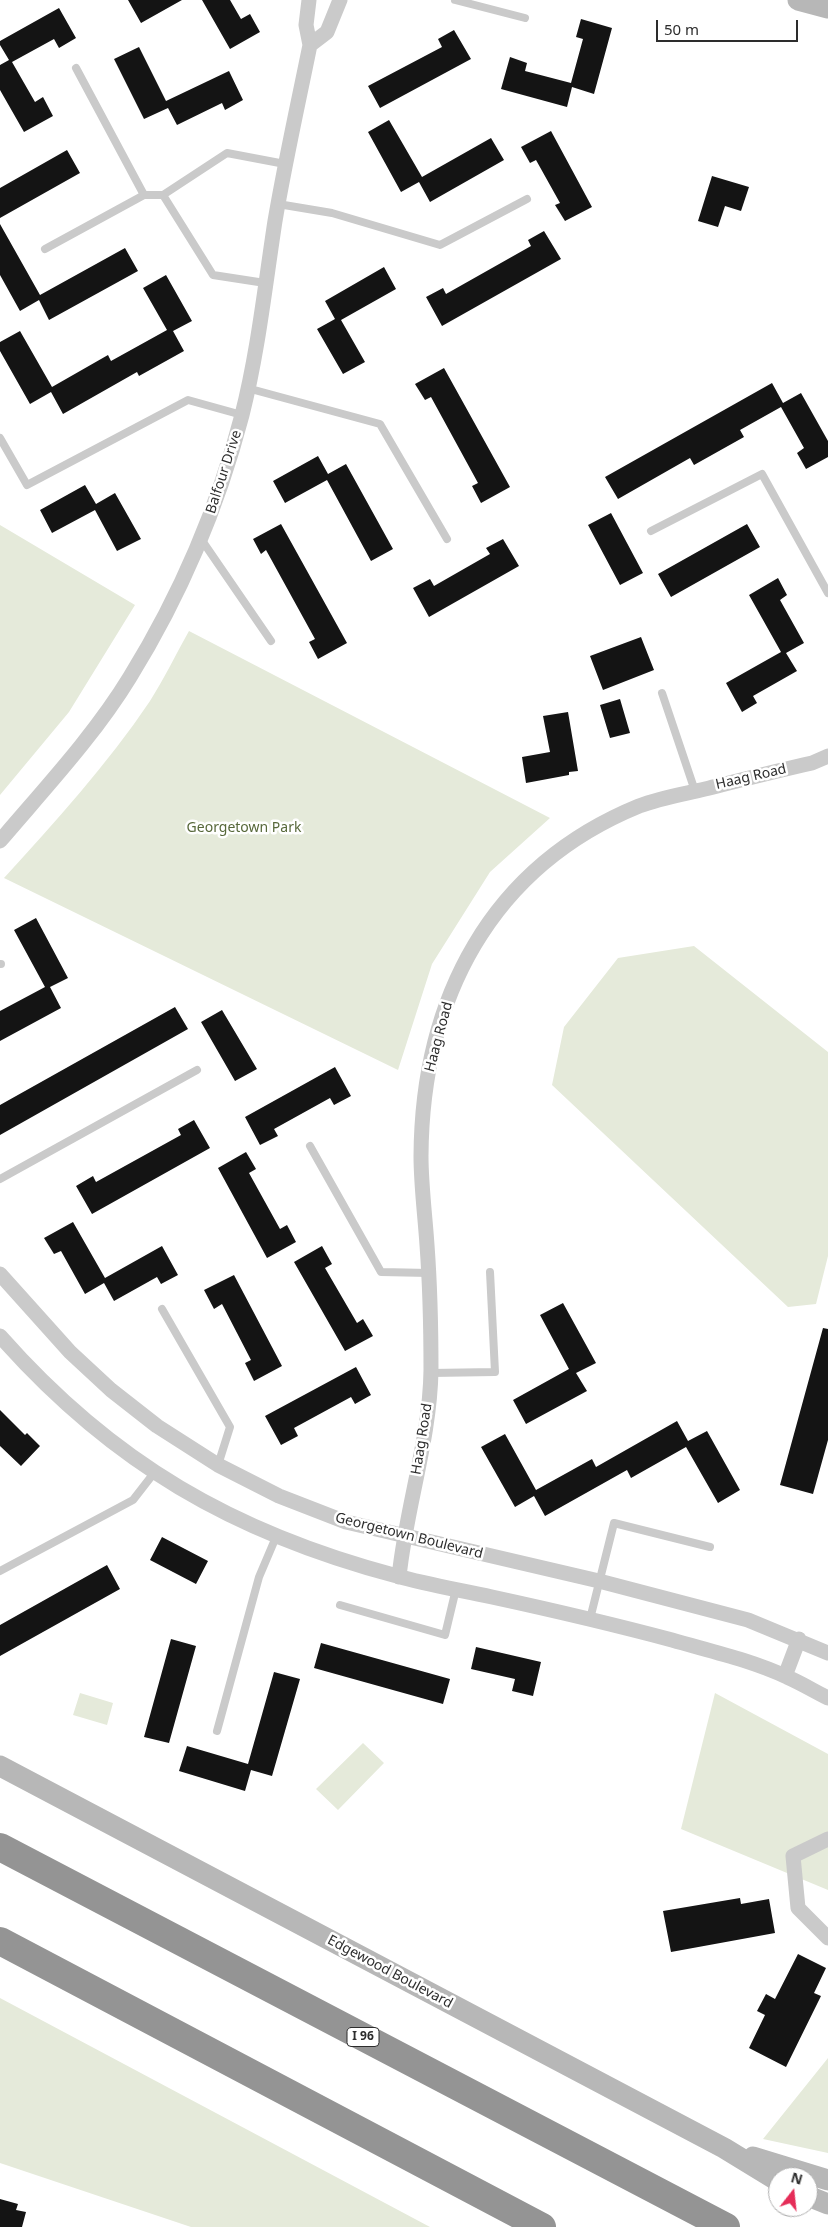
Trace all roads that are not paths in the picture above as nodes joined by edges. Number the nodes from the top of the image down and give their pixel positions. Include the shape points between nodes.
1 (309, 0) edge
2 (340, 0) edge
3 (455, 0) edge
4 (798, 0) edge
5 (828, 8) edge
6 (525, 18) dead end
7 (310, 45) junction
8 (76, 68) dead end
9 (286, 164) junction
10 (144, 194) junction
11 (163, 195) junction
12 (527, 199) dead end
13 (278, 204) junction
14 (45, 249) dead end
15 (265, 284) junction
16 (247, 388) junction
17 (242, 415) junction
18 (0, 438) edge
19 (651, 531) dead end
20 (201, 539) junction
21 (447, 539) dead end
22 (828, 593) edge
23 (271, 641) dead end
24 (662, 693) dead end
25 (828, 756) edge
26 (695, 791) junction
27 (0, 841) edge
28 (196, 1070) dead end
29 (310, 1146) dead end
30 (0, 1179) edge
31 (490, 1272) dead end
32 (0, 1274) edge
33 (429, 1274) junction
34 (162, 1309) dead end
35 (0, 1336) edge
36 (431, 1373) junction
37 (218, 1465) junction
38 (154, 1473) junction
39 (276, 1537) junction
40 (403, 1537) junction
41 (710, 1547) dead end
42 (0, 1571) edge
43 (399, 1577) junction
44 (599, 1581) junction
45 (456, 1589) junction
46 (340, 1605) dead end
47 (590, 1619) junction
48 (799, 1639) junction
49 (828, 1653) edge
50 (786, 1676) junction
51 (828, 1698) edge
52 (217, 1731) dead end
53 (0, 1766) edge
54 (828, 1839) edge
55 (0, 1847) edge
56 (828, 1938) edge
57 (0, 1941) edge
58 (724, 2148) junction
59 (768, 2175) edge
60 (828, 2180) edge
61 (542, 2227) edge
62 (726, 2227) edge

1 - 7 street, Balfour Drive via 306,25
2 - 7 street via 327,32
3 - 6 lane
4 - 5 street
7 - 9 street, Balfour Drive
8 - 10 lane
9 - 11 lane via 226,153
9 - 13 street, Balfour Drive
10 - 11 lane
10 - 14 lane
11 - 15 lane via 214,275
12 - 13 lane via 440,245 332,213
13 - 15 street, Balfour Drive
15 - 16 street, Balfour Drive
16 - 17 street, Balfour Drive
16 - 21 lane via 380,424
17 - 18 lane via 188,400 27,486
17 - 20 street, Balfour Drive
19 - 22 lane via 762,474
20 - 23 lane
20 - 27 street, Balfour Drive via 130,677 90,736
24 - 26 lane
25 - 26 street, Haag Road via 812,763
26 - 33 street, Haag Road via 626,812 595,826 557,852 519,884 488,923 462,964 432,1053 425,1103 422,1156
28 - 30 lane
29 - 33 lane via 381,1272
31 - 36 lane via 495,1372
32 - 37 street, Georgetown Boulevard via 70,1352 111,1390 157,1426
33 - 36 street, Haag Road
34 - 37 lane via 230,1427
35 - 38 street via 62,1401 104,1438
36 - 40 street, Haag Road via 425,1438
37 - 40 street, Georgetown Boulevard via 279,1496 346,1522
38 - 39 street via 196,1499
38 - 42 lane via 133,1500
39 - 43 street
39 - 52 lane via 259,1577
40 - 43 street, Haag Road
40 - 44 street, Georgetown Boulevard
41 - 44 lane via 614,1523
43 - 45 street
44 - 47 lane
44 - 48 street, Georgetown Boulevard via 748,1620
45 - 46 lane via 445,1635
45 - 47 street
47 - 50 street via 721,1654
48 - 49 street, Georgetown Boulevard
48 - 50 street
50 - 51 street
53 - 58 street, Edgewood Boulevard
54 - 56 street via 793,1856 798,1908
55 - 62 highway, I 96
57 - 61 highway
58 - 59 street, Edgewood Boulevard
58 - 60 street

